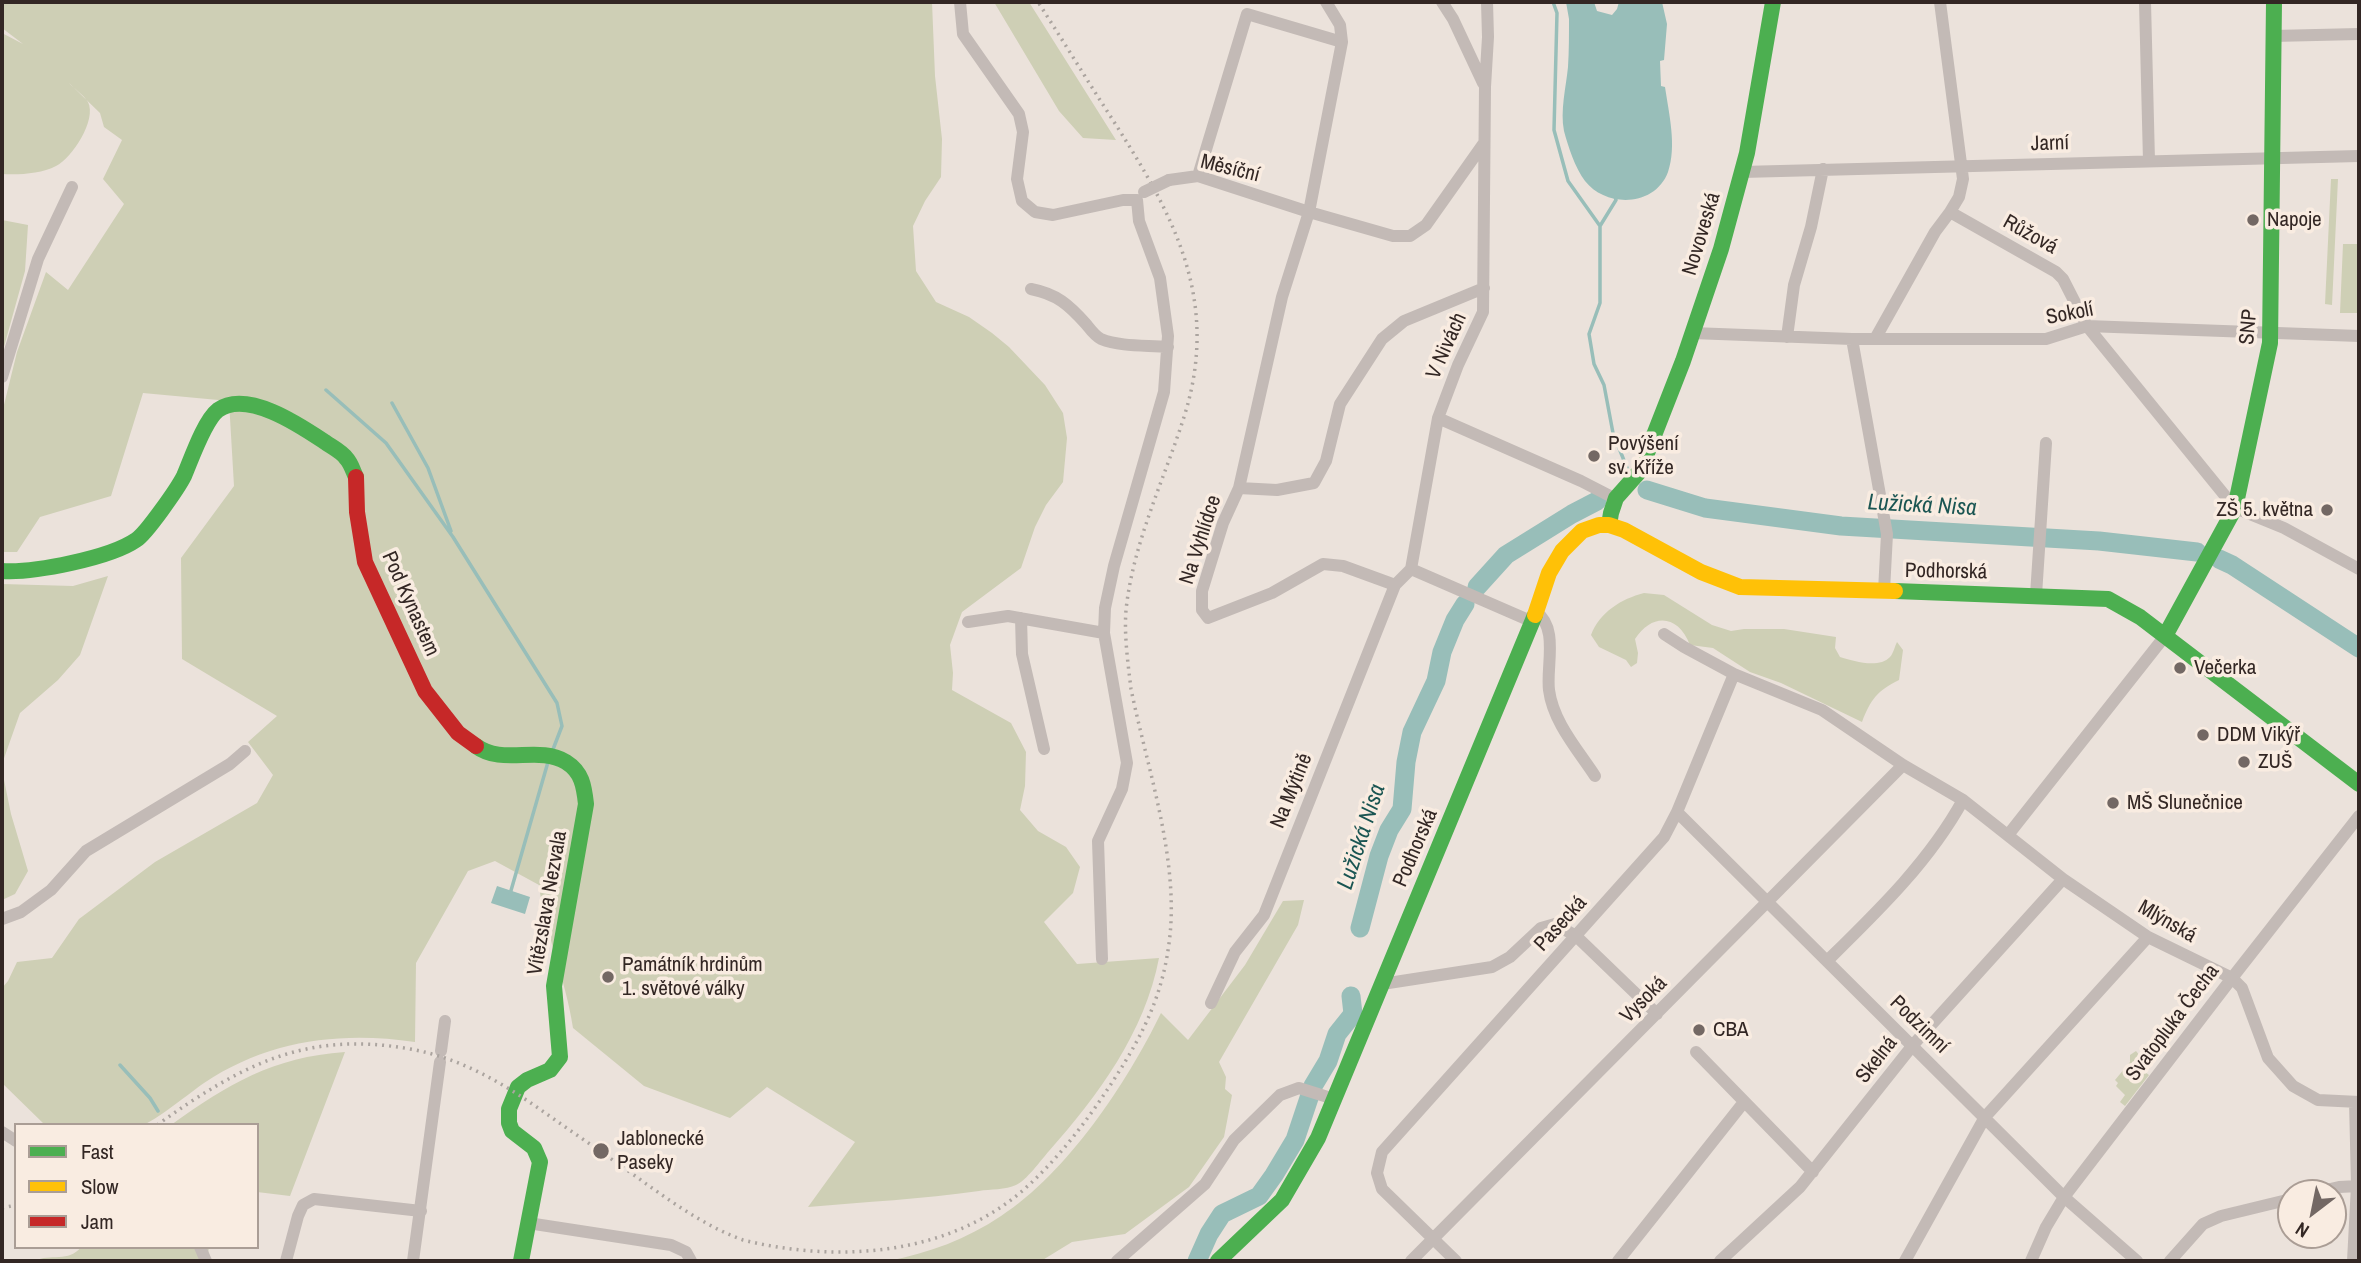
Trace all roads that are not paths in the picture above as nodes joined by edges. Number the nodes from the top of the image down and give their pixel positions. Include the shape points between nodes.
1 (960, 2) edge
2 (1326, 2) edge
3 (1442, 2) edge
4 (1487, 2) edge
5 (1773, 2) edge
6 (1940, 2) edge
7 (2145, 2) edge
8 (2274, 2) edge
9 (2359, 34) edge
10 (2273, 36) junction
11 (1342, 42) junction
12 (1485, 86) junction
13 (1484, 143) junction
14 (2359, 156) edge
15 (2274, 158) junction
16 (2149, 161) junction
17 (1962, 166) junction
18 (1823, 169) junction
19 (1742, 172) junction
20 (1198, 176) junction
21 (72, 187) dead end
22 (1140, 196) junction
23 (1309, 212) junction
24 (1950, 212) junction
25 (1484, 288) junction
26 (1031, 289) dead end
27 (2087, 326) junction
28 (2271, 331) junction
29 (1692, 333) junction
30 (2359, 336) edge
31 (1787, 337) junction
32 (1852, 339) junction
33 (1875, 339) junction
34 (1167, 347) junction
35 (2, 377) edge
36 (1438, 418) junction
37 (2046, 443) dead end
38 (1239, 488) junction
39 (1614, 498) junction
40 (2235, 508) junction
41 (1609, 525) junction
42 (1411, 569) junction
43 (2359, 569) edge
44 (2, 571) edge
45 (1395, 585) junction
46 (1884, 591) junction
47 (2036, 595) junction
48 (1534, 617) junction
49 (1021, 618) junction
50 (968, 622) dead end
51 (1104, 633) junction
52 (1664, 634) dead end
53 (2165, 635) junction
54 (1734, 674) junction
55 (458, 733) joint
56 (1044, 749) dead end
57 (245, 751) dead end
58 (1903, 765) junction
59 (1595, 776) dead end
60 (2359, 784) edge
61 (1963, 800) junction
62 (1677, 812) junction
63 (2359, 816) edge
64 (2008, 835) junction
65 (2063, 879) junction
66 (1768, 902) junction
67 (2, 919) edge
68 (1576, 936) junction
69 (2148, 937) junction
70 (1102, 959) dead end
71 (1827, 961) junction
72 (2232, 978) junction
73 (1382, 984) junction
74 (1211, 1003) dead end
75 (1657, 1014) junction
76 (445, 1021) dead end
77 (1913, 1045) junction
78 (1696, 1052) dead end
79 (1328, 1097) junction
80 (1744, 1102) junction
81 (2357, 1102) edge
82 (1985, 1116) junction
83 (1813, 1172) junction
84 (2358, 1185) edge
85 (2064, 1197) junction
86 (2277, 1202) edge
87 (421, 1211) junction
88 (528, 1223) junction
89 (1433, 1238) junction
90 (286, 1261) edge
91 (413, 1261) edge
92 (522, 1261) edge
93 (691, 1261) edge
94 (1117, 1261) edge
95 (1219, 1261) edge
96 (1411, 1261) edge
97 (1456, 1261) edge
98 (1618, 1261) edge
99 (1720, 1261) edge
100 (1905, 1261) edge
101 (2031, 1261) edge
102 (2137, 1261) edge
103 (2171, 1261) edge
104 (2353, 1261) edge

1 - 22 street, Měsíční via 963,34 1019,114 1023,132 1017,179 1022,201 1035,212 1053,215
2 - 11 street via 1340,26
3 - 12 street
4 - 12 street, V Nivách
5 - 19 street, Novoveská
6 - 17 street
7 - 16 street
8 - 10 street, SNP
9 - 10 street
10 - 15 street, SNP
11 - 20 street via 1247,14
11 - 23 street
12 - 13 street, V Nivách
13 - 23 street, Měsíční via 1426,225 1410,236 1393,236
13 - 25 street, V Nivách
14 - 15 street, Jarní
15 - 16 street, Jarní
15 - 28 street, SNP
16 - 17 street, Jarní
17 - 18 street, Jarní
17 - 24 street via 1959,197
18 - 19 street, Jarní
18 - 31 street via 1794,285
19 - 29 street, Novoveská
20 - 22 street, Měsíční, bridge via 1168,180
20 - 23 street, Měsíční
21 - 35 street via 38,259
22 - 34 street via 1139,221 1160,278
23 - 38 street via 1282,297
24 - 27 street, Růžová via 2056,272
24 - 33 street
25 - 36 street, V Nivách via 1483,312
25 - 38 street, Na Vyhlídce via 1404,321 1382,339 1340,404 1326,461 1314,483 1277,490
26 - 34 street via 1059,298 1099,338
27 - 28 street, Sokolí
27 - 33 street, Sokolí via 2046,339
27 - 40 street, Růžová
28 - 30 street, Sokolí
28 - 40 street, SNP
29 - 31 street, Sokolí
29 - 39 street, Novoveská via 1640,471
31 - 32 street, Sokolí
32 - 33 street, Sokolí
32 - 46 street via 1887,534
34 - 51 street via 1164,392 1114,566
36 - 39 street
36 - 42 street, V Nivách
37 - 47 street
38 - 45 street, Na Vyhlídce via 1202,592 1202,610 1208,618 1272,593 1322,564 1343,566
39 - 41 street
40 - 43 street via 2284,528
40 - 53 street, SNP
41 - 46 street, Podhorská via 1740,587
41 - 48 street, Podhorská via 1588,529 1569,540 1550,570
42 - 45 street, Na Mýtině
42 - 48 street
44 - 55 street, Pod Kynastem via 20,572 79,560 139,539 181,482 218,410 235,404 265,408 302,426 352,466 365,562 425,691
45 - 74 street, Na Mýtině via 1264,915 1235,952
46 - 47 street, Podhorská
47 - 53 street, Podhorská via 2108,599
48 - 59 street via 1545,619 1549,692 1557,714
48 - 73 street, Podhorská
49 - 50 street
49 - 51 street
49 - 56 street via 1022,654
51 - 70 street via 1127,763 1122,789 1098,841
52 - 54 street, Mlýnská
53 - 60 street, Podhorská
53 - 64 street
54 - 58 street, Mlýnská via 1822,710
54 - 62 street, Pasecká
55 - 88 street, Vítězslava Nezvala via 481,750 502,755 556,756 577,769 584,787 582,833 554,986 560,1057 550,1070 522,1084 509,1108 512,1131 534,1148 540,1162
57 - 67 street via 86,851 51,890 21,912
58 - 61 street, Mlýnská
58 - 66 street, Vysoká
61 - 64 street, Mlýnská
61 - 71 street via 1936,845
62 - 66 street, Podzimní
62 - 68 street, Pasecká via 1664,837
63 - 72 street, Svatopluka Čecha
64 - 65 street, Mlýnská
65 - 69 street, Mlýnská
65 - 77 street, Skelná
66 - 71 street, Podzimní
66 - 75 street, Vysoká
68 - 73 street via 1556,925 1541,928 1492,967
68 - 75 street
68 - 89 street, Pasecká via 1378,1161 1382,1189
69 - 72 street, Mlýnská
69 - 82 street
71 - 77 street, Podzimní
72 - 81 street via 2242,988 2268,1058 2293,1086 2318,1100
72 - 85 street, Svatopluka Čecha
73 - 79 street, Podhorská
75 - 89 street, Vysoká
76 - 87 street
77 - 82 street, Podzimní
77 - 83 street, Skelná
78 - 80 street
79 - 94 street via 1306,1089 1280,1095 1234,1140 1206,1184
79 - 95 street, Podhorská via 1306,1162 1282,1200
80 - 83 street
80 - 98 street
81 - 84 street
82 - 85 street, Podzimní
82 - 100 street
83 - 99 street, Skelná
84 - 104 street
85 - 101 street, Svatopluka Čecha
85 - 102 street, Podzimní
86 - 103 street via 2203,1224
87 - 90 street via 314,1199 303,1205 298,1216
87 - 91 street
88 - 92 street, Vítězslava Nezvala
88 - 93 street via 671,1245 686,1252
89 - 96 street, Vysoká
89 - 97 street

